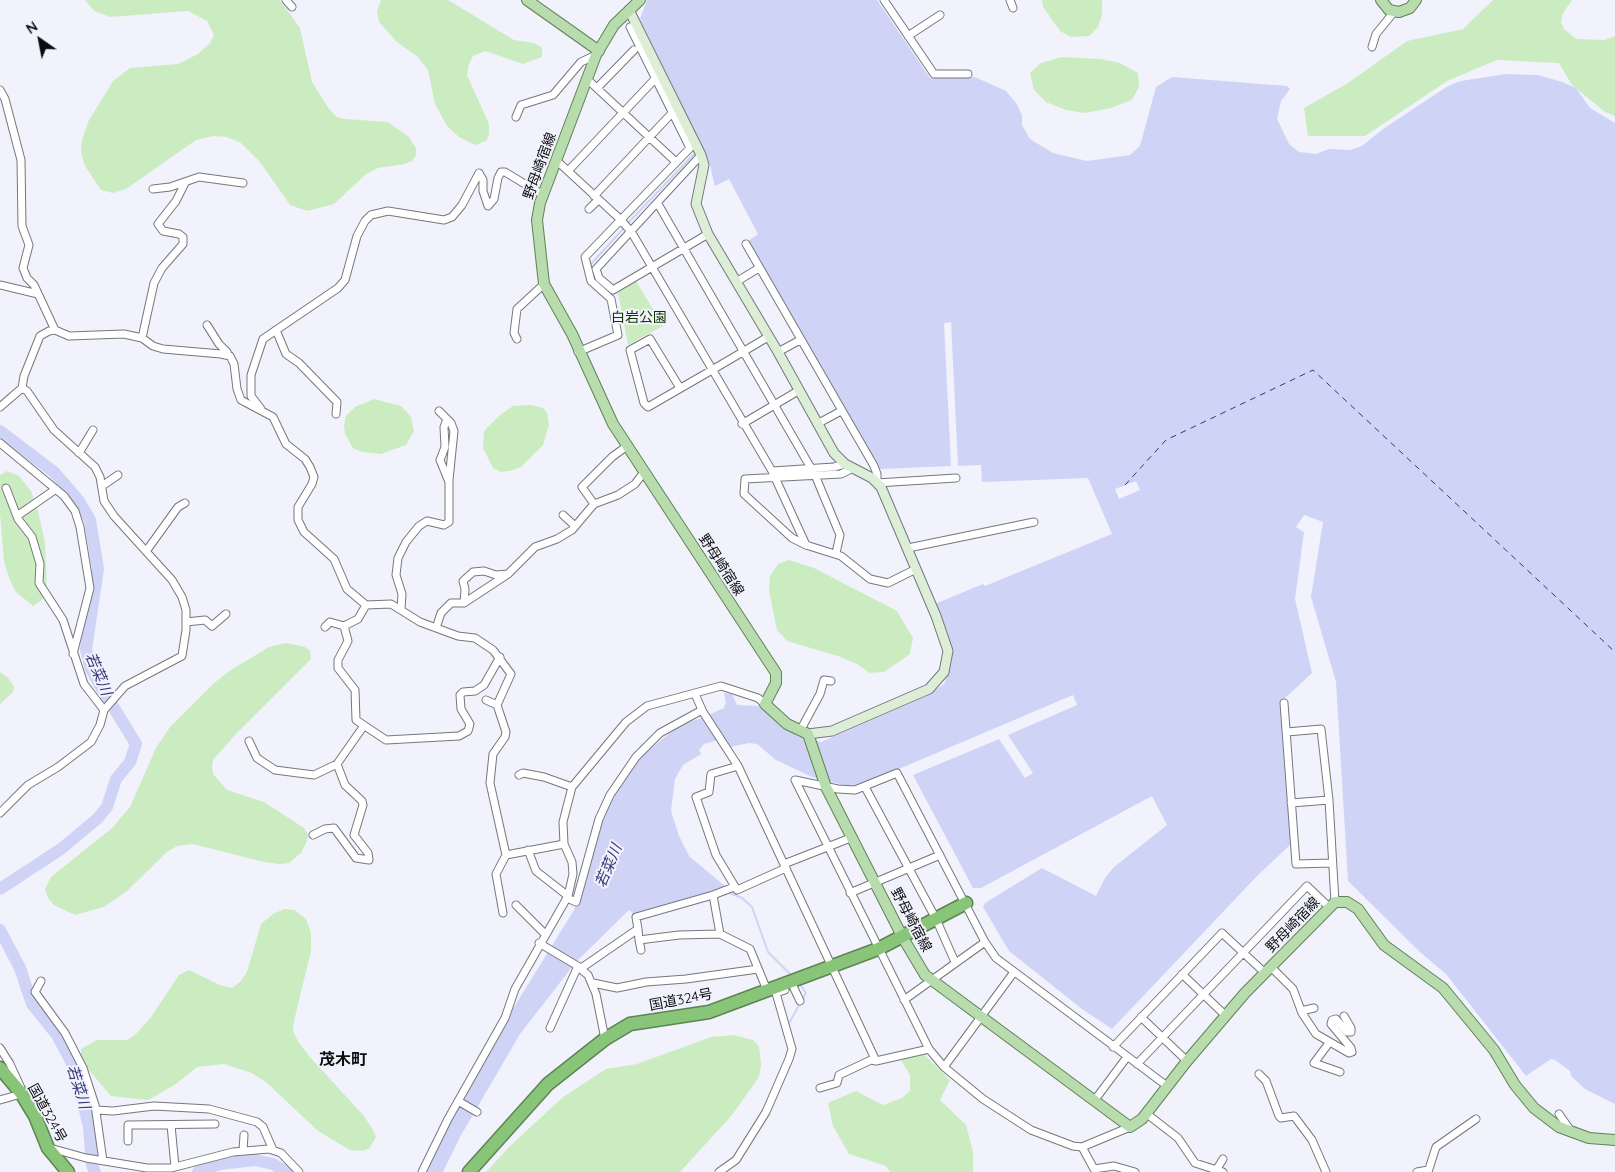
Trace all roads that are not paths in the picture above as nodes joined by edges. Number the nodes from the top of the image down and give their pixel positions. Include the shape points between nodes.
1 (286, 0) edge
2 (527, 0) edge
3 (640, 0) edge
4 (884, 0) edge
5 (1010, 0) edge
6 (1381, 0) edge
7 (1416, 0) edge
8 (292, 7) dead end
9 (1013, 8) dead end
10 (629, 10) junction
11 (1394, 12) junction
12 (940, 15) dead end
13 (630, 27) dead end
14 (908, 36) junction
15 (1372, 47) dead end
16 (634, 50) dead end
17 (598, 53) junction
18 (968, 74) dead end
19 (587, 79) junction
20 (655, 79) junction
21 (597, 88) junction
22 (0, 90) edge
23 (624, 112) junction
24 (672, 113) junction
25 (516, 118) dead end
26 (650, 137) junction
27 (701, 155) junction
28 (556, 160) junction
29 (676, 162) junction
30 (568, 171) junction
31 (185, 183) junction
32 (243, 183) dead end
33 (153, 189) dead end
34 (543, 195) junction
35 (596, 198) junction
36 (658, 204) junction
37 (589, 209) dead end
38 (622, 221) junction
39 (631, 232) junction
40 (708, 234) junction
41 (746, 244) dead end
42 (684, 248) junction
43 (652, 266) junction
44 (759, 268) junction
45 (736, 282) junction
46 (544, 284) junction
47 (0, 285) edge
48 (38, 294) junction
49 (207, 325) dead end
50 (55, 330) junction
51 (276, 330) junction
52 (768, 336) junction
53 (142, 338) junction
54 (517, 339) dead end
55 (800, 340) junction
56 (743, 351) junction
57 (578, 352) junction
58 (778, 352) junction
59 (228, 355) junction
60 (712, 370) junction
61 (22, 388) junction
62 (680, 388) junction
63 (798, 391) junction
64 (773, 405) junction
65 (0, 407) edge
66 (261, 409) junction
67 (439, 411) dead end
68 (841, 411) junction
69 (336, 414) dead end
70 (447, 419) junction
71 (742, 424) junction
72 (817, 424) junction
73 (93, 430) dead end
74 (0, 443) edge
75 (627, 446) junction
76 (79, 453) junction
77 (849, 466) junction
78 (644, 472) junction
79 (813, 472) junction
80 (773, 474) junction
81 (118, 475) dead end
82 (956, 478) dead end
83 (449, 482) junction
84 (877, 483) junction
85 (102, 486) junction
86 (6, 488) dead end
87 (56, 489) junction
88 (185, 504) dead end
89 (594, 504) junction
90 (563, 515) dead end
91 (17, 516) junction
92 (1034, 522) dead end
93 (575, 526) junction
94 (806, 545) junction
95 (908, 548) junction
96 (147, 550) junction
97 (836, 553) junction
98 (916, 570) junction
99 (508, 574) junction
100 (464, 603) junction
101 (366, 605) junction
102 (401, 609) junction
103 (226, 614) dead end
104 (186, 622) junction
105 (344, 626) junction
106 (325, 627) dead end
107 (436, 628) junction
108 (74, 654) junction
109 (500, 657) junction
110 (831, 681) dead end
111 (695, 694) junction
112 (486, 700) dead end
113 (1284, 703) dead end
114 (766, 704) junction
115 (497, 706) junction
116 (105, 709) junction
117 (703, 711) junction
118 (363, 727) junction
119 (1287, 732) junction
120 (804, 733) junction
121 (249, 741) dead end
122 (337, 764) junction
123 (738, 766) junction
124 (519, 775) dead end
125 (824, 782) junction
126 (572, 787) junction
127 (865, 787) junction
128 (1329, 800) junction
129 (1292, 802) junction
130 (0, 813) edge
131 (313, 835) dead end
132 (852, 838) junction
133 (564, 844) junction
134 (828, 847) junction
135 (528, 850) junction
136 (506, 855) junction
137 (940, 855) junction
138 (1332, 862) junction
139 (785, 866) junction
140 (909, 869) junction
141 (876, 883) junction
142 (731, 888) junction
143 (850, 893) junction
144 (716, 894) junction
145 (567, 897) junction
146 (966, 903) junction
147 (516, 905) dead end
148 (1332, 905) junction
149 (503, 913) dead end
150 (936, 920) junction
151 (638, 929) junction
152 (545, 934) junction
153 (720, 934) junction
154 (904, 938) junction
155 (639, 940) junction
156 (985, 942) junction
157 (540, 943) junction
158 (878, 949) junction
159 (641, 950) dead end
160 (1243, 952) junction
161 (956, 962) junction
162 (578, 966) junction
163 (832, 966) junction
164 (758, 969) junction
165 (1268, 970) junction
166 (1014, 972) junction
167 (1182, 974) junction
168 (931, 980) junction
169 (41, 981) dead end
170 (794, 981) junction
171 (593, 983) junction
172 (767, 990) junction
173 (1203, 994) junction
174 (904, 1000) junction
175 (800, 1001) dead end
176 (1314, 1008) dead end
177 (1301, 1011) junction
178 (1225, 1015) junction
179 (981, 1016) junction
180 (1344, 1016) dead end
181 (1141, 1017) junction
182 (550, 1028) dead end
183 (1163, 1037) junction
184 (605, 1039) junction
185 (1329, 1043) junction
186 (1113, 1047) junction
187 (0, 1048) edge
188 (929, 1049) junction
189 (1127, 1057) junction
190 (876, 1061) junction
191 (1187, 1061) junction
192 (1137, 1064) junction
193 (944, 1067) junction
194 (0, 1068) edge
195 (1340, 1072) dead end
196 (1259, 1074) dead end
197 (1167, 1086) junction
198 (820, 1088) dead end
199 (21, 1093) junction
200 (0, 1100) edge
201 (1094, 1101) junction
202 (459, 1102) junction
203 (96, 1110) junction
204 (477, 1112) dead end
205 (1147, 1114) junction
206 (1558, 1114) dead end
207 (1476, 1119) dead end
208 (215, 1124) dead end
209 (171, 1125) junction
210 (1130, 1127) junction
211 (1571, 1132) junction
212 (244, 1135) dead end
213 (1615, 1140) edge
214 (128, 1141) dead end
215 (1082, 1147) junction
216 (48, 1148) junction
217 (273, 1150) junction
218 (243, 1151) junction
219 (1223, 1159) dead end
220 (102, 1161) junction
221 (175, 1167) junction
222 (1215, 1171) edge
223 (1428, 1171) edge
224 (68, 1172) edge
225 (299, 1172) edge
226 (422, 1172) edge
227 (469, 1172) edge
228 (718, 1172) edge
229 (1135, 1172) edge
230 (1223, 1172) edge
231 (1326, 1172) edge
232 (1417, 1172) edge

1 - 8 street
2 - 17 main road
3 - 10 main road, 野母崎宿線
4 - 14 street
5 - 9 street
6 - 11 main road
7 - 11 main road via 1404,11
10 - 17 main road, 野母崎宿線 via 614,25
10 - 27 street
11 - 15 street via 1376,34
12 - 14 street
13 - 20 street
14 - 18 street via 934,74
16 - 21 street
17 - 19 main road, 野母崎宿線
17 - 25 street via 581,62 549,97 521,105
19 - 21 street
19 - 28 main road, 野母崎宿線
20 - 23 street
20 - 24 street
21 - 23 street
22 - 48 street via 21,160 22,226 29,245 24,268
23 - 26 street
23 - 30 street
24 - 26 street
24 - 29 street via 690,148
26 - 29 street
26 - 35 street
27 - 36 street
27 - 40 street via 704,165 696,204
28 - 30 street
28 - 34 main road, 野母崎宿線
29 - 38 street
30 - 35 street
31 - 32 street via 199,177
31 - 33 street
31 - 53 street via 176,202 158,224 162,230 183,237 183,244 162,268 154,283
34 - 46 main road, 野母崎宿線 via 536,220
34 - 51 street via 501,172 494,199 488,206 483,180 478,173 462,205 452,217 444,220 388,211 371,215 357,236 345,280
35 - 37 street
35 - 38 street
36 - 39 street
36 - 42 street
38 - 39 street
38 - 57 street via 585,257 591,282 610,298 621,335
39 - 43 street
39 - 43 street via 596,269 599,278 613,290
40 - 42 street
40 - 45 street
41 - 44 street
42 - 43 street
42 - 56 street
43 - 60 street
44 - 45 street
44 - 55 street
45 - 52 street
46 - 54 street via 516,309 514,333
46 - 57 main road, 野母崎宿線 via 569,328
47 - 48 street
48 - 50 street
49 - 59 street
50 - 53 street via 69,336 112,334
50 - 61 street via 40,336
51 - 66 street via 263,339 251,375 251,396
51 - 69 street via 286,354 337,402
52 - 56 street
52 - 58 street
53 - 59 street via 158,348
55 - 58 street
55 - 68 street
56 - 60 street
56 - 64 street
57 - 75 main road, 野母崎宿線
58 - 63 street
59 - 66 street via 234,364 241,400
60 - 62 street
60 - 71 street
61 - 65 street
61 - 76 street via 54,430
62 - 62 street via 650,338 630,350 644,403 648,407
63 - 64 street
63 - 72 street
64 - 71 street
64 - 79 street
66 - 101 street via 278,422 286,444 304,459 312,472 312,484 298,511 301,528 331,556 347,589
67 - 70 street
68 - 72 street
68 - 84 street via 874,466
70 - 83 street via 454,431
70 - 83 street via 445,447 440,460
71 - 80 street
72 - 77 street via 834,454
73 - 76 street
74 - 87 street
75 - 78 main road, 野母崎宿線
75 - 89 street via 582,488
76 - 85 street via 95,467
77 - 79 street via 841,474
77 - 84 street
78 - 89 street via 618,495
78 - 114 main road, 野母崎宿線 via 776,673 776,683
79 - 80 street
79 - 97 street via 840,535
80 - 94 street
80 - 94 street via 745,479 744,494 792,538
81 - 85 street
82 - 84 street
83 - 102 street via 449,522 427,521 419,526 398,558 396,574 402,594
84 - 95 street via 887,498
85 - 96 street via 104,501 114,516
86 - 91 street
87 - 91 street
87 - 108 street via 75,511 90,580
88 - 96 street via 178,507
89 - 93 street
90 - 93 street
91 - 108 street via 32,537 40,564 39,583 63,620
92 - 95 street
93 - 99 street via 557,539 535,546
94 - 97 street
95 - 98 street
96 - 104 street via 182,597
97 - 98 street via 881,583 894,581
98 - 120 street via 948,651 947,665 940,680 910,699 832,731
99 - 100 street
99 - 100 street via 473,572 462,581
100 - 107 street via 451,603 441,614
101 - 102 street via 391,604
101 - 105 street via 358,620
102 - 107 street
103 - 104 street via 212,626 205,620
104 - 116 street via 182,656 125,686
105 - 106 street via 330,622
105 - 118 street via 348,642 338,660 338,668 355,690 355,718
107 - 109 street via 475,638
108 - 116 street via 84,684
109 - 115 street via 510,670 511,678
109 - 118 street via 484,685 460,695 460,709 470,724 468,731 460,736 386,740
110 - 120 street via 824,680
111 - 114 street via 721,686 758,698
111 - 117 street
111 - 126 street via 655,703 636,712
112 - 115 street
113 - 119 street
114 - 120 main road via 787,724
115 - 136 street via 506,732 492,754 490,783
116 - 130 street via 90,742 28,785
117 - 123 street
117 - 145 street via 660,734 636,757 610,795 599,819 576,902
118 - 122 street
119 - 128 street via 1321,729
119 - 129 street
120 - 125 main road, 野母崎宿線
121 - 122 street via 257,758 276,770 314,775
122 - 131 street via 345,785 363,805 354,835 368,853 368,860 356,858 334,828
123 - 139 street
123 - 142 street via 711,774 709,792 696,797
124 - 126 street via 544,777
125 - 127 street via 856,790
125 - 132 main road, 野母崎宿線
125 - 134 street via 795,780
126 - 133 street via 566,806
127 - 137 street via 897,773
127 - 140 street
128 - 129 street
128 - 138 street
129 - 138 street via 1296,864
132 - 134 street
132 - 141 main road, 野母崎宿線
133 - 135 street
133 - 145 street via 574,874
134 - 139 street
134 - 143 street
135 - 136 street
135 - 145 street via 536,871
136 - 149 street via 496,874
137 - 140 street
137 - 146 street
138 - 148 street
139 - 142 street via 737,890
139 - 163 street
140 - 141 street
140 - 150 street
141 - 143 street
141 - 154 main road, 野母崎宿線
142 - 144 street
143 - 158 street
144 - 151 street via 636,917
144 - 153 street
145 - 152 street
146 - 150 highway, 国道324号
146 - 156 street
147 - 152 street
148 - 160 street via 1307,886
148 - 165 main road, 野母崎宿線
148 - 211 main road, 野母崎宿線 via 1352,905 1384,945 1443,988 1494,1050 1522,1095 1549,1121
150 - 154 highway, 国道324号
150 - 161 street
151 - 155 street
151 - 162 street
152 - 157 street
153 - 155 street
153 - 164 street via 750,948
154 - 158 highway, 国道324号
154 - 168 main road, 野母崎宿線
155 - 159 street
156 - 161 street
156 - 166 street via 996,958
157 - 162 street
157 - 202 street via 515,989 505,1018
158 - 163 highway, 国道324号
158 - 174 street
160 - 165 street
160 - 167 street via 1222,933
160 - 173 street
161 - 168 street
162 - 171 street
162 - 182 street
163 - 170 highway, 国道324号
163 - 190 street
164 - 171 street via 617,988
164 - 172 street
165 - 177 street via 1293,989
165 - 178 main road, 野母崎宿線
166 - 179 street
166 - 186 street
167 - 173 street
167 - 181 street
168 - 174 street
168 - 179 main road, 野母崎宿線
169 - 203 street via 35,992 64,1033 83,1068
170 - 172 highway, 国道324号
170 - 175 street
170 - 228 street via 776,993 792,1049 789,1059 766,1112 736,1160
171 - 184 street
172 - 184 highway, 国道324号 via 709,1012 630,1024
173 - 178 street
173 - 183 street
174 - 188 street
176 - 177 street
177 - 185 street via 1316,1034
178 - 191 main road, 野母崎宿線
179 - 193 street
179 - 201 main road, 野母崎宿線
180 - 185 street via 1351,1032 1347,1032 1336,1019 1332,1024 1352,1052
181 - 183 street
181 - 186 street
183 - 191 street
183 - 192 street
184 - 227 highway, 国道324号 via 548,1084
185 - 195 street via 1314,1063
186 - 189 street
187 - 199 street via 21,1084
188 - 190 street
188 - 193 street
189 - 192 street
189 - 201 street
190 - 198 street via 871,1060 839,1075 837,1083
191 - 197 main road, 野母崎宿線
192 - 197 street
193 - 215 street via 983,1099 1032,1130
194 - 199 highway, 国道324号
196 - 231 street via 1266,1081 1279,1116 1294,1116 1312,1140
197 - 205 main road, 野母崎宿線
199 - 200 street
199 - 216 highway, 国道324号
201 - 210 main road, 野母崎宿線
202 - 204 street
202 - 226 street
203 - 217 street via 154,1106 209,1109 257,1122 263,1127
203 - 220 street
205 - 210 main road, 野母崎宿線
205 - 222 street via 1178,1138 1195,1163
206 - 211 street
207 - 223 street via 1436,1147
208 - 209 street
209 - 214 street via 128,1125
209 - 221 street
210 - 215 street
211 - 213 main road, 野母崎宿線 via 1589,1138
212 - 218 street
215 - 229 street via 1094,1169 1114,1166
216 - 220 street
216 - 224 highway, 国道324号
217 - 218 street
217 - 225 street via 281,1153
218 - 221 street
219 - 222 street
220 - 221 street via 147,1168
222 - 230 street
223 - 232 street

